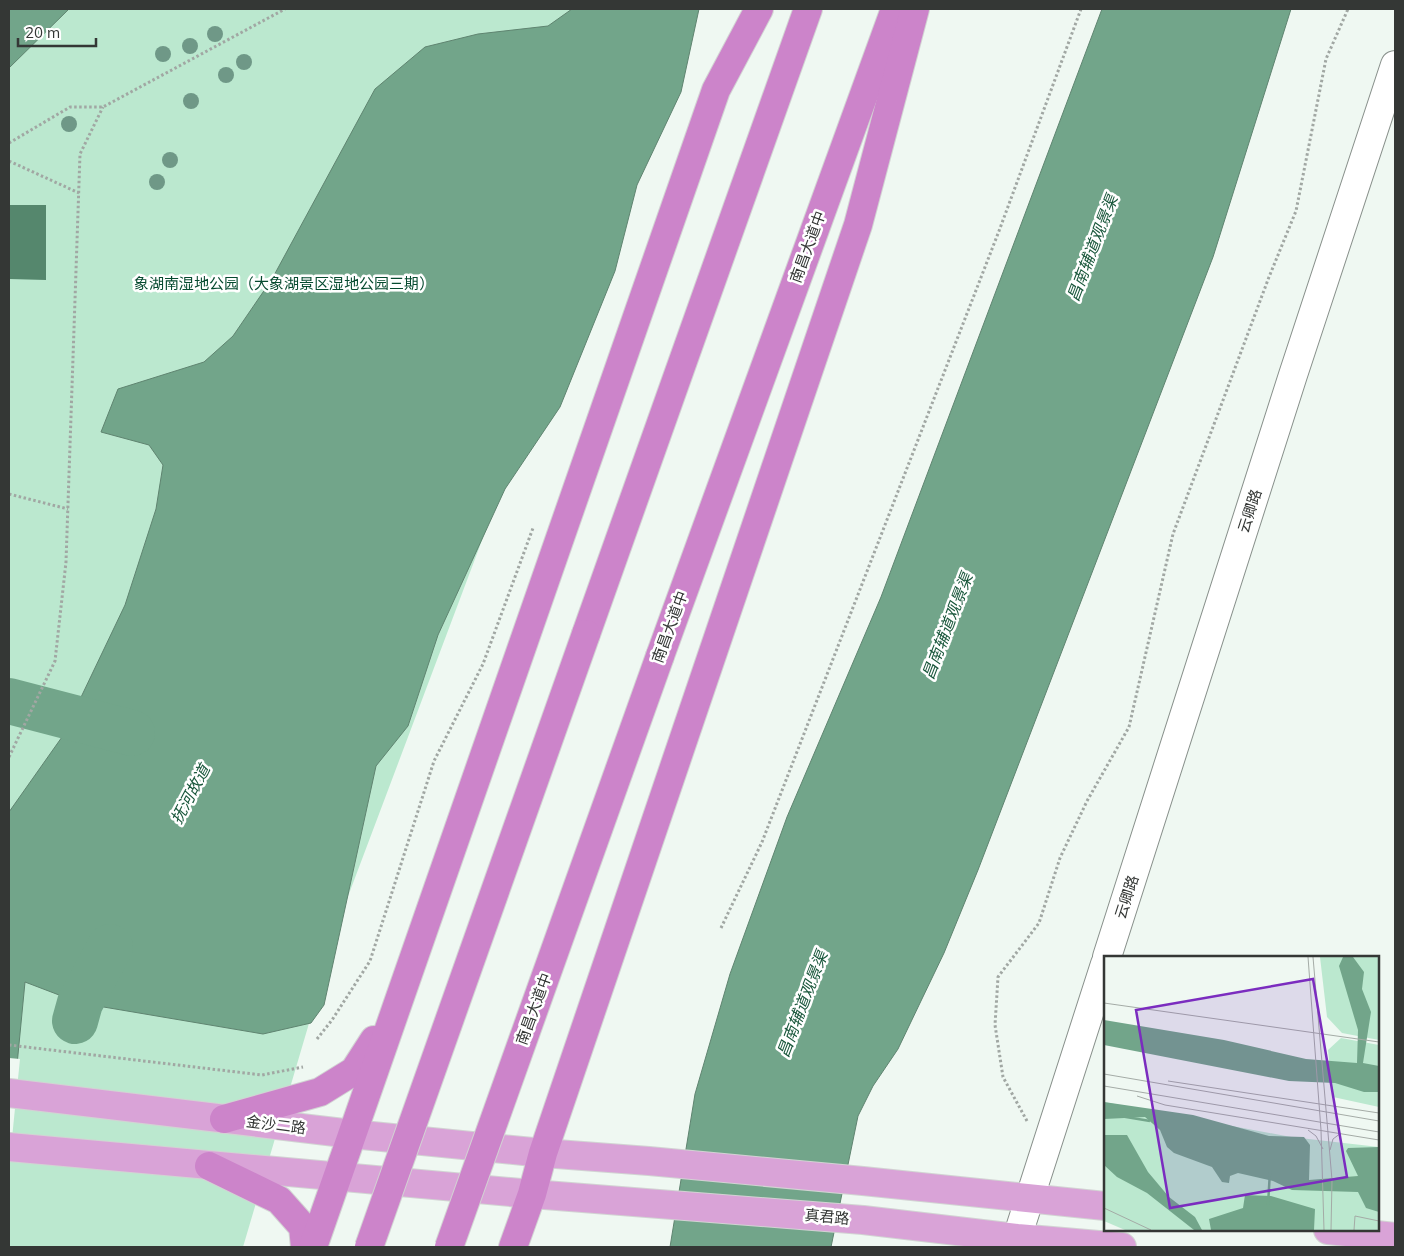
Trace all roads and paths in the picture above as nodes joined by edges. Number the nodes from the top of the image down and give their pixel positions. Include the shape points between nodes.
1 (285, 9) edge
2 (759, 9) edge
3 (808, 9) edge
4 (895, 9) edge
5 (915, 9) edge
6 (1081, 9) edge
7 (1348, 9) edge
8 (1395, 65) edge
9 (103, 107) junction
10 (9, 143) edge
11 (9, 161) edge
12 (79, 193) junction
13 (9, 494) edge
14 (68, 509) junction
15 (534, 524) dead end
16 (9, 757) edge
17 (720, 928) dead end
18 (1108, 956) edge
19 (1104, 967) edge
20 (399, 1001) junction
21 (317, 1039) dead end
22 (9, 1045) edge
23 (307, 1066) dead end
24 (9, 1093) edge
25 (224, 1119) junction
26 (352, 1134) junction
27 (9, 1147) edge
28 (543, 1153) junction
29 (1044, 1155) junction
30 (209, 1166) junction
31 (338, 1178) junction
32 (532, 1194) junction
33 (1030, 1198) junction
34 (1104, 1206) edge
35 (1338, 1231) edge
36 (1395, 1237) edge
37 (1016, 1242) edge
38 (305, 1247) edge
39 (314, 1247) edge
40 (369, 1247) edge
41 (449, 1247) edge
42 (513, 1247) edge
43 (1122, 1247) edge

1 - 9 path
2 - 20 highway via 716,90
3 - 40 highway, bridge
4 - 41 highway, 南昌大道中, bridge
5 - 28 highway via 858,225
6 - 17 path via 999,231 762,842
7 - 29 path via 1326,59 1296,211 1268,277 1173,534 1129,727 1087,801 1060,858 1039,923 998,977 995,1025 1003,1077
8 - 18 street, 云卿路
9 - 10 path via 70,107
9 - 12 path via 80,154
11 - 12 path
12 - 14 path
13 - 14 path
14 - 16 path via 66,562 55,661
15 - 21 path via 483,664 434,761 370,961
19 - 29 street
20 - 25 highway via 354,1071 320,1092
20 - 26 highway
22 - 23 path via 262,1075
24 - 25 main road, 金沙二路
25 - 26 main road, 金沙二路
26 - 28 main road, 金沙二路
26 - 31 highway
27 - 30 main road
28 - 32 highway
28 - 33 main road
29 - 33 street
30 - 31 main road
30 - 38 highway via 279,1200 303,1227
31 - 32 main road
31 - 39 highway
32 - 37 main road, 真君路 via 862,1220
32 - 42 highway
33 - 34 main road
33 - 37 street
35 - 36 main road
37 - 43 main road, 真君路

